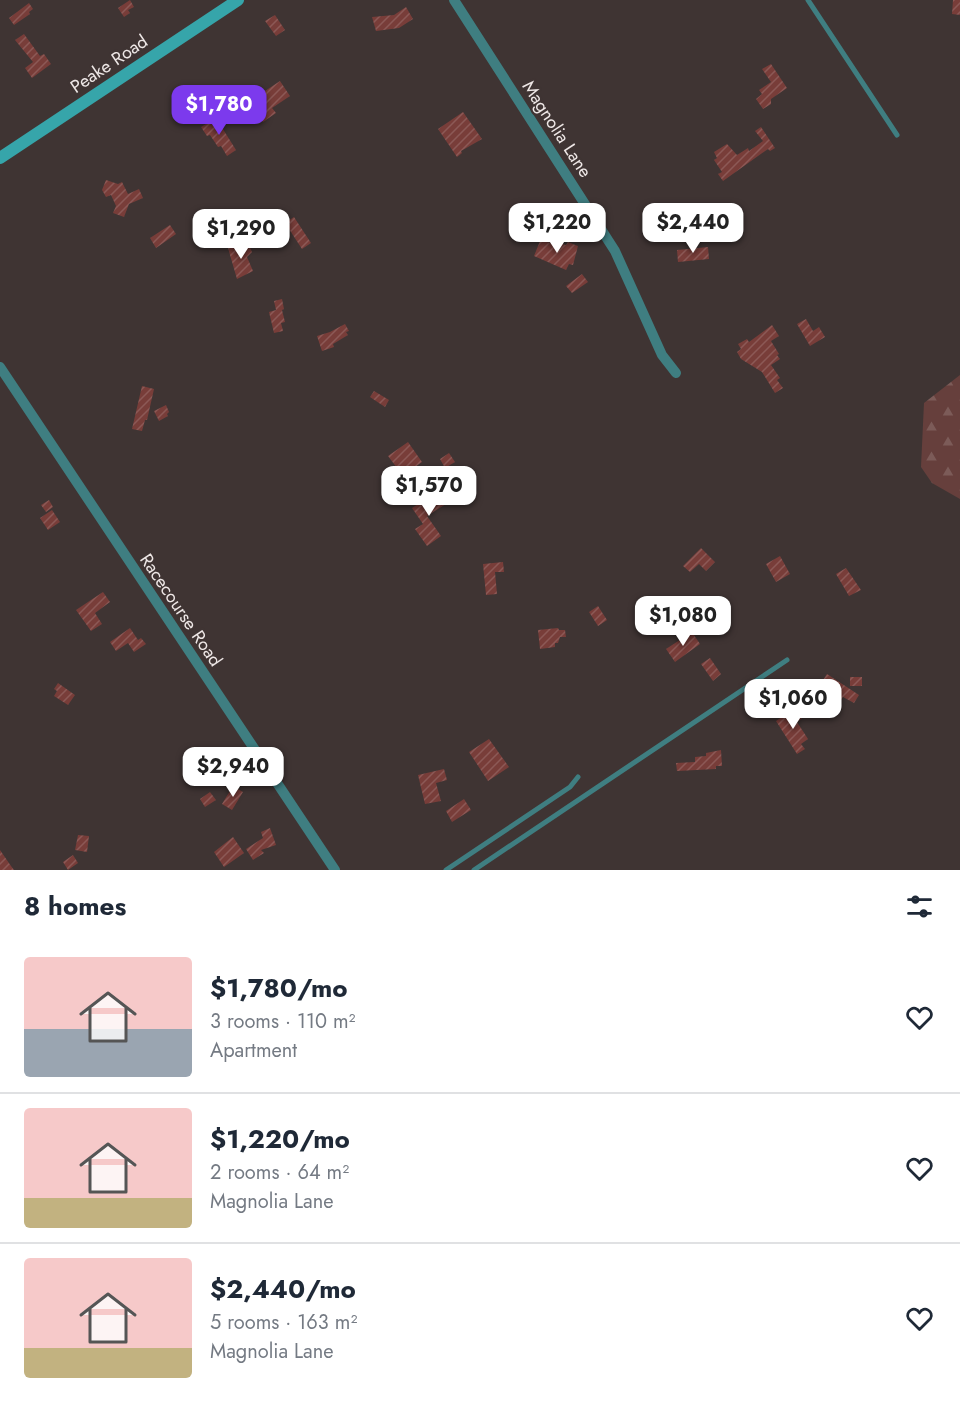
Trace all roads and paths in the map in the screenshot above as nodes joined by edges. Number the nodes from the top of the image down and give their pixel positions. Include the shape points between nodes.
1 (237, 0) edge
2 (454, 0) edge
3 (808, 0) edge
4 (897, 135) dead end
5 (0, 158) edge
6 (0, 368) edge
7 (676, 373) dead end
8 (787, 660) dead end
9 (579, 777) dead end
10 (335, 870) edge
11 (446, 870) edge
12 (474, 870) edge

1 - 5 street, Peake Road
2 - 7 street, Magnolia Lane via 615,251 662,355
3 - 4 lane
6 - 10 street, Racecourse Road
8 - 12 lane
9 - 11 lane via 570,787

